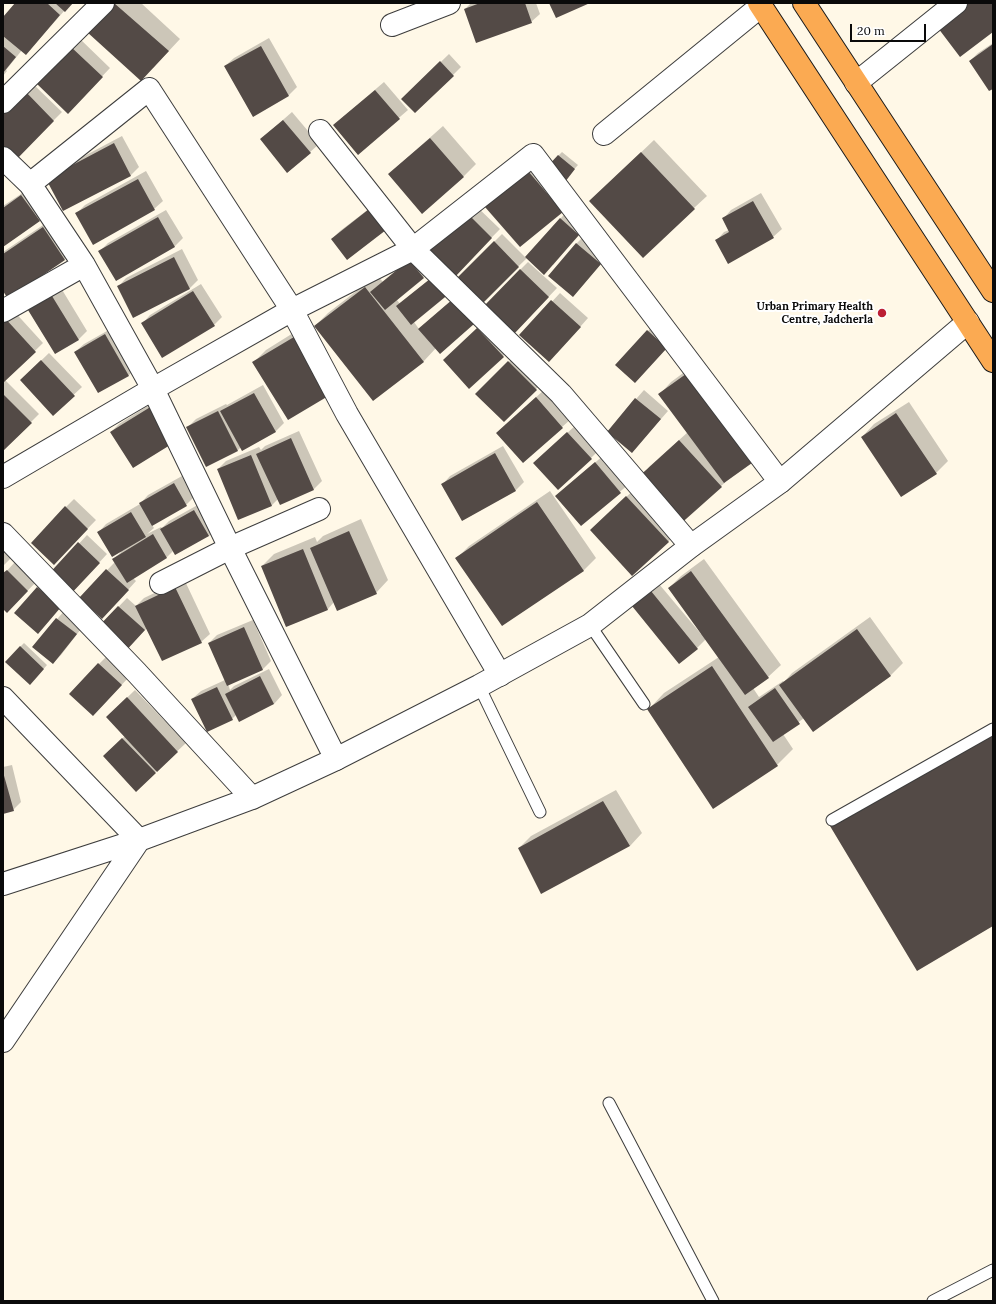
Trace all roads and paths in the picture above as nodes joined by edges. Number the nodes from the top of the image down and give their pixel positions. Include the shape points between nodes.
1 (103, 3) edge
2 (449, 3) edge
3 (804, 3) edge
4 (956, 3) edge
5 (760, 5) edge
6 (392, 25) dead end
7 (856, 83) junction
8 (3, 102) edge
9 (320, 131) dead end
10 (604, 134) dead end
11 (3, 158) edge
12 (30, 184) junction
13 (412, 249) junction
14 (84, 265) junction
15 (990, 279) edge
16 (292, 310) junction
17 (3, 311) edge
18 (968, 322) junction
19 (993, 361) edge
20 (153, 389) junction
21 (3, 477) edge
22 (780, 482) junction
23 (320, 509) dead end
24 (3, 534) edge
25 (691, 546) junction
26 (230, 548) junction
27 (161, 582) dead end
28 (590, 625) junction
29 (500, 675) junction
30 (479, 686) junction
31 (3, 698) edge
32 (644, 704) dead end
33 (993, 729) edge
34 (336, 759) junction
35 (252, 798) junction
36 (540, 812) dead end
37 (832, 820) dead end
38 (138, 840) junction
39 (3, 884) edge
40 (3, 1041) edge
41 (609, 1103) dead end
42 (993, 1270) edge
43 (713, 1301) edge
44 (933, 1301) edge

1 - 8 street
2 - 6 street
3 - 7 highway
4 - 7 street
5 - 10 street
5 - 18 highway
7 - 15 highway
9 - 13 street
11 - 12 street
12 - 14 street
12 - 16 street via 149,89
13 - 16 street
13 - 22 street via 533,155
13 - 25 street via 561,394
14 - 17 street
14 - 20 street
16 - 20 street
16 - 29 street via 347,414
18 - 19 highway
18 - 22 street
20 - 21 street
20 - 26 street
22 - 25 street
23 - 26 street
24 - 35 street via 137,673
25 - 28 street
26 - 27 street
26 - 34 street
28 - 29 street
28 - 32 lane
29 - 30 street
30 - 34 street
30 - 36 lane
31 - 38 street
33 - 37 lane
34 - 35 street
35 - 38 street
38 - 39 street
38 - 40 street
41 - 43 lane
42 - 44 lane

